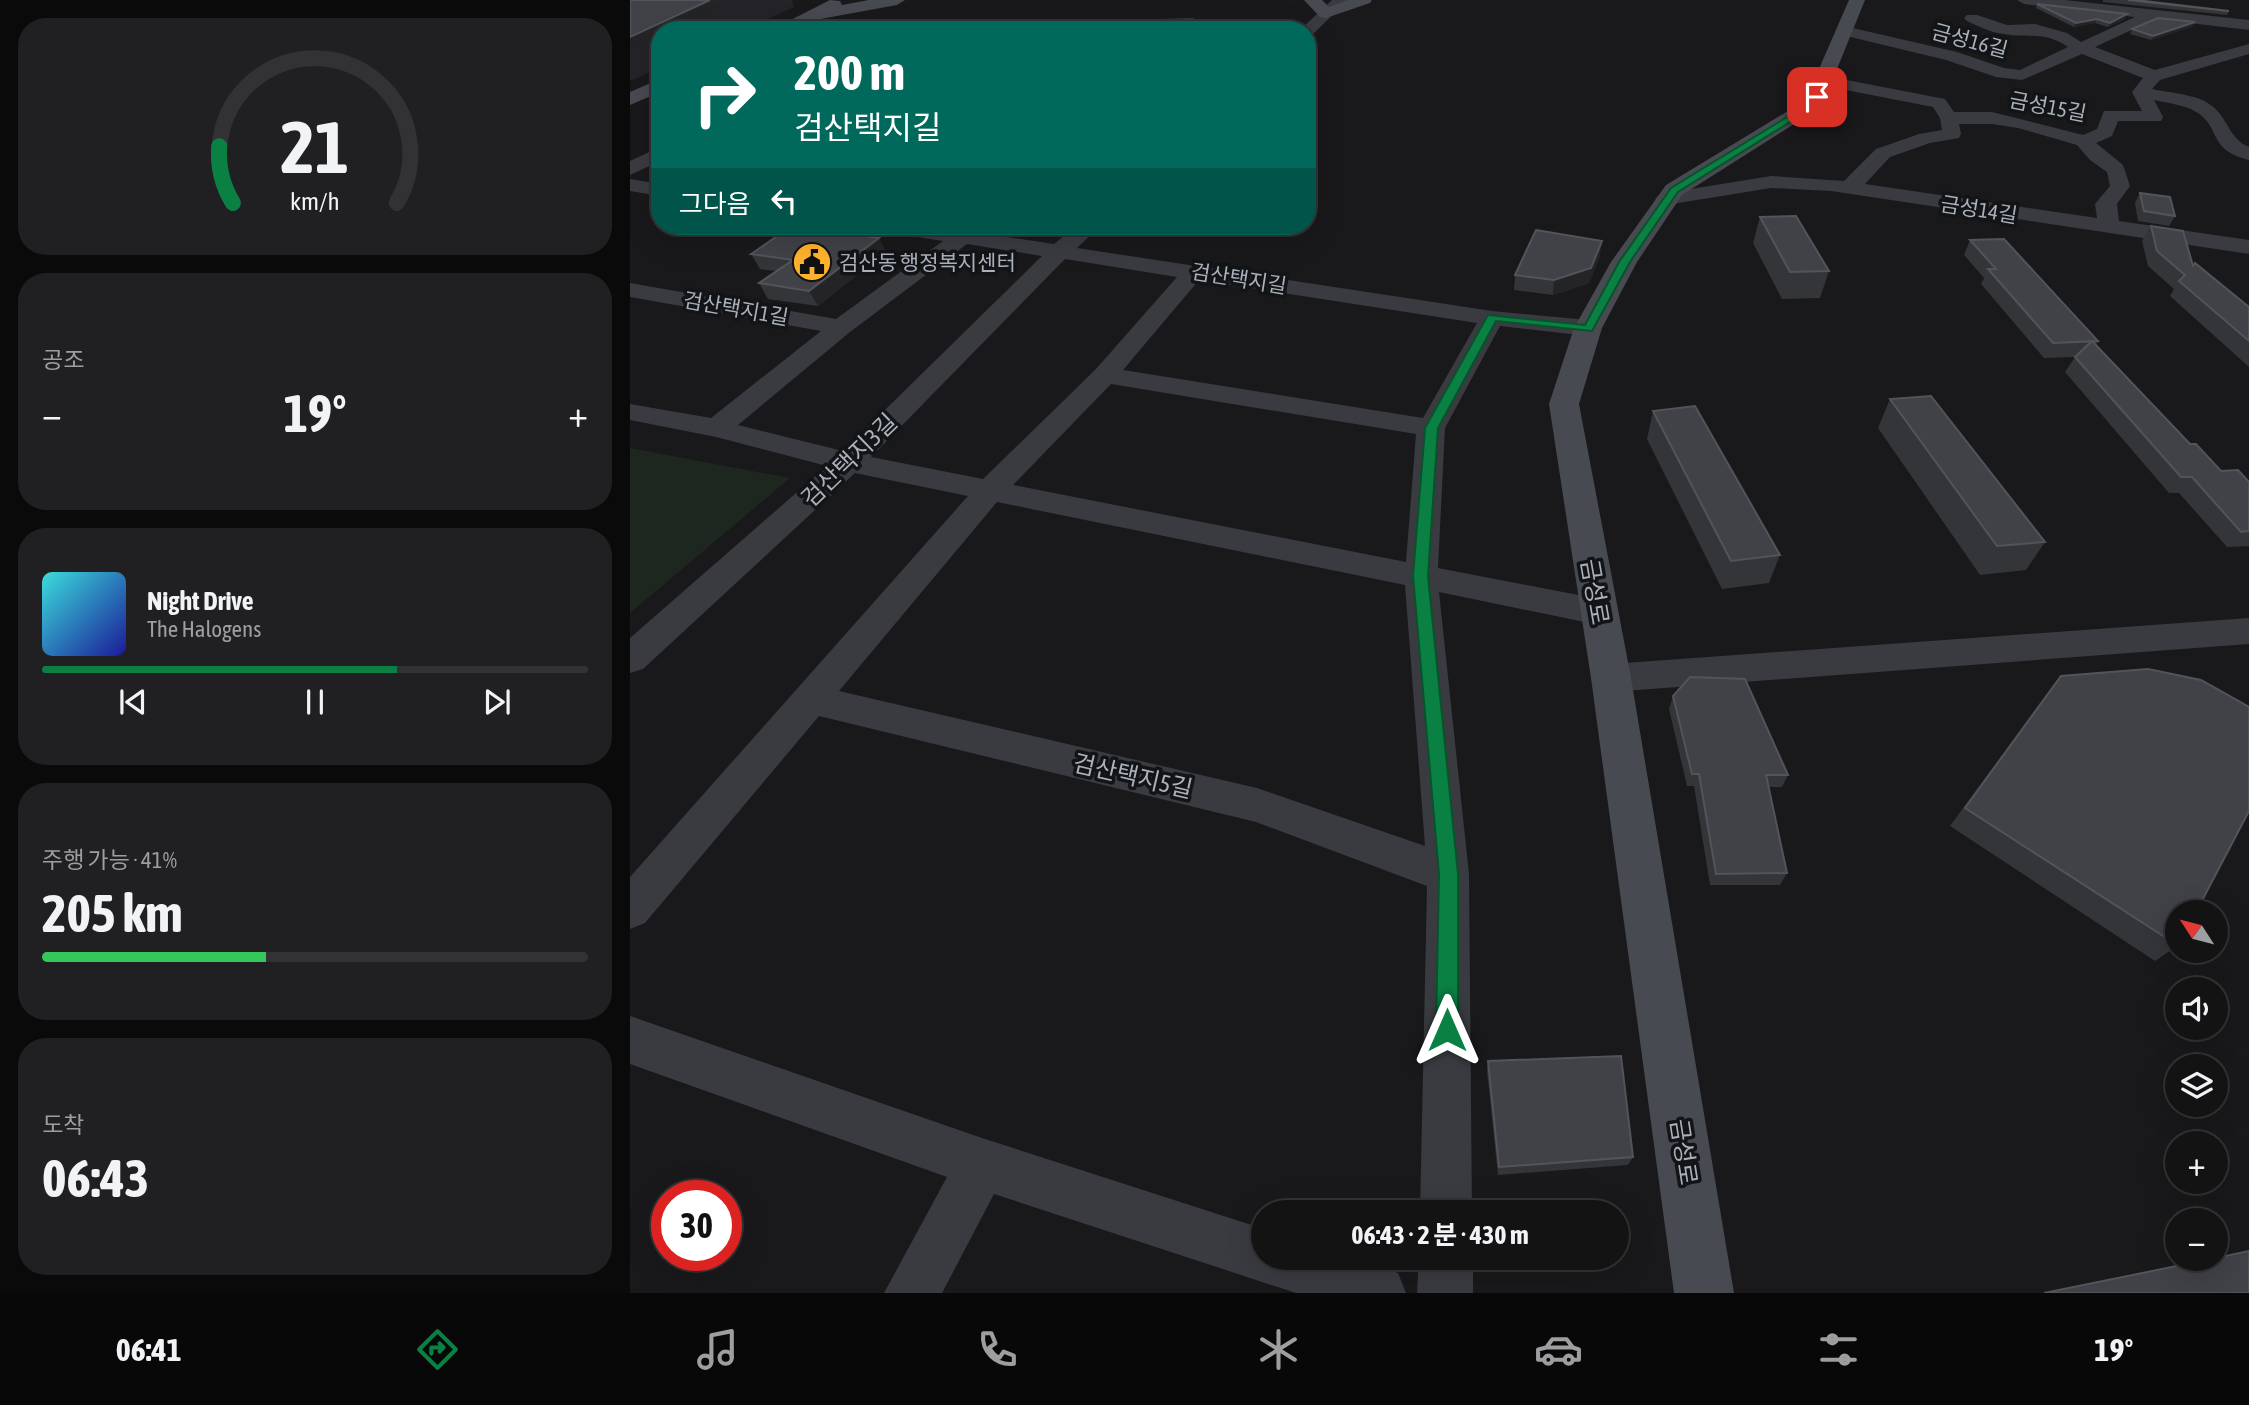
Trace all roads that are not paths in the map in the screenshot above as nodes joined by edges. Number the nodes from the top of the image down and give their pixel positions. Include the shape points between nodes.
1 (842, 0) edge
2 (897, 0) edge
3 (1312, 0) edge
4 (1341, 0) edge
5 (1364, 0) edge
6 (2024, 0) edge
7 (810, 11) edge
8 (1326, 13) junction
9 (1850, 15) edge
10 (2152, 15) junction
11 (1972, 18) dead end
12 (794, 21) edge
13 (1316, 22) edge
14 (2249, 25) edge
15 (2079, 47) junction
16 (2249, 49) edge
17 (2154, 76) junction
18 (1826, 81) junction
19 (651, 89) edge
20 (2141, 92) junction
21 (630, 99) edge
22 (1949, 118) junction
23 (2084, 141) junction
24 (2249, 154) edge
25 (651, 158) edge
26 (630, 169) edge
27 (630, 185) edge
28 (651, 188) edge
29 (1849, 188) junction
30 (1666, 199) junction
31 (2109, 228) junction
32 (957, 235) edge
33 (1079, 235) edge
34 (964, 236) junction
35 (2249, 247) edge
36 (1059, 252) junction
37 (1194, 271) junction
38 (630, 290) edge
39 (1492, 318) junction
40 (841, 327) junction
41 (1588, 328) junction
42 (1105, 375) junction
43 (630, 412) edge
44 (717, 428) junction
45 (1432, 428) junction
46 (849, 463) junction
47 (991, 489) junction
48 (1421, 576) junction
49 (1599, 612) junction
50 (2249, 631) edge
51 (630, 659) edge
52 (1611, 678) junction
53 (811, 699) junction
54 (1448, 874) junction
55 (630, 909) edge
56 (630, 1040) edge
57 (982, 1164) junction
58 (1446, 1200) edge
59 (1251, 1252) edge
60 (1308, 1270) edge
61 (1446, 1270) edge
62 (912, 1293) edge
63 (1378, 1293) edge
64 (1445, 1293) edge
65 (1704, 1293) edge

1 - 7 street
2 - 7 street
3 - 8 street
4 - 8 street
5 - 8 street
6 - 10 street
7 - 12 street
8 - 13 street
9 - 15 street, 금성16길 via 2002,73 2022,75
9 - 18 street, 금성로
10 - 14 street
10 - 15 street, 금성16길
11 - 15 street, 금성16길 via 2005,30 2035,29
15 - 17 street, 금성16길
16 - 17 street
17 - 20 street
18 - 22 street via 1939,103
18 - 30 street, 금성로 via 1817,97 1795,115
19 - 21 street
20 - 23 street, 금성15길 via 2154,117 2111,115 2105,132
20 - 24 street via 2198,105 2208,111 2230,146
22 - 23 street, 금성15길 via 1992,118
22 - 29 street via 1952,134 1883,153
23 - 31 street via 2116,169 2120,186 2106,204
25 - 26 street
27 - 28 street
29 - 30 street, 금성14길 via 1771,182
29 - 31 street, 금성14길
30 - 41 street, 금성로
31 - 35 street, 금성14길
32 - 34 street, 검산택지길
33 - 36 street, 검산택지3길
34 - 36 street, 검산택지길
34 - 40 street, 검산택지1길
36 - 37 street, 검산택지길
36 - 46 street, 검산택지3길
37 - 39 street, 검산택지길
37 - 42 street
38 - 40 street, 검산택지1길
39 - 41 street, 검산택지길
39 - 45 street
40 - 44 street, 검산택지1길
41 - 49 street, 금성로 via 1564,404
42 - 45 street
42 - 47 street
43 - 44 street
44 - 46 street
45 - 48 street
46 - 47 street
46 - 51 street, 검산택지3길
47 - 48 street
47 - 53 street
48 - 49 street
48 - 54 street
49 - 52 street, 금성로
50 - 52 street
52 - 65 street, 금성로
53 - 54 street, 검산택지5길 via 1257,805
53 - 55 street
54 - 58 street
56 - 57 street
57 - 59 street
57 - 62 street
60 - 63 street
61 - 64 street

